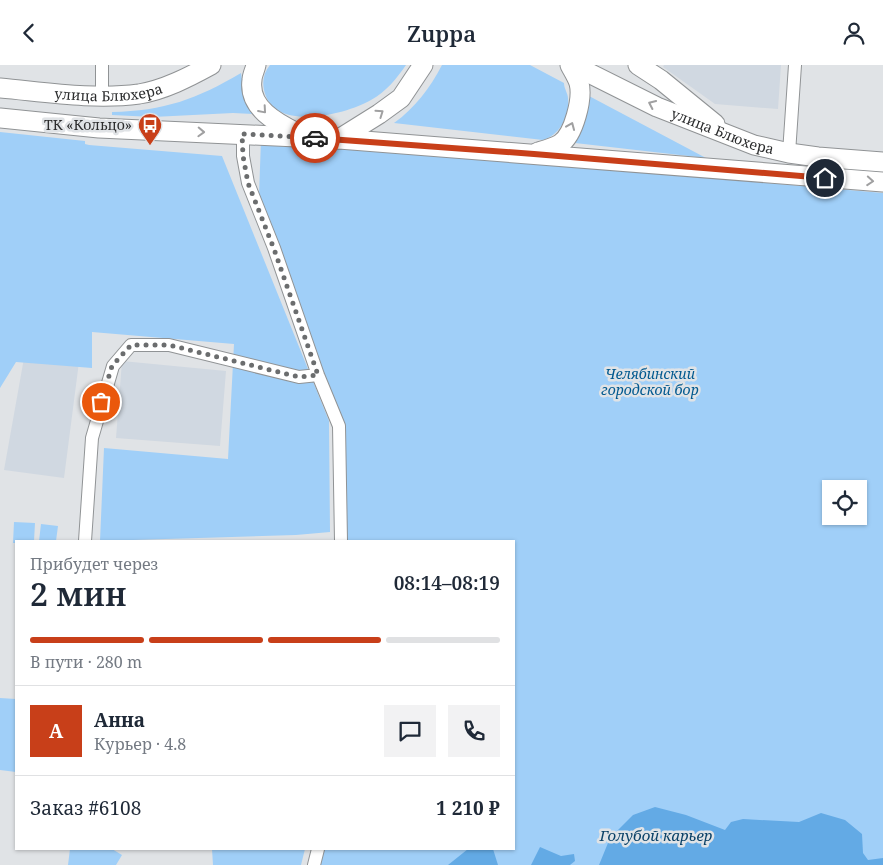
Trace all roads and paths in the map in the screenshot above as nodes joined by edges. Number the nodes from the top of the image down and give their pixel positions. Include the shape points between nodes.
1 (102, 65) edge
2 (211, 65) edge
3 (256, 65) edge
4 (423, 65) edge
5 (572, 65) edge
6 (638, 65) edge
7 (795, 65) edge
8 (0, 88) edge
9 (102, 95) junction
10 (0, 118) edge
11 (242, 134) junction
12 (729, 136) junction
13 (305, 137) junction
14 (339, 139) junction
15 (789, 153) junction
16 (534, 154) junction
17 (883, 162) edge
18 (883, 182) edge
19 (318, 375) junction
20 (85, 540) edge
21 (341, 540) edge
22 (318, 850) edge
23 (314, 865) edge

1 - 9 street
2 - 9 main road, улица Блюхера via 161,88
3 -> 13 main road via 252,92 258,105 274,121
14 -> 4 main road via 401,98
12 -> 5 main road, улица Блюхера via 657,107
16 -> 5 main road via 561,143 572,130 580,91
6 - 12 main road via 661,79
7 - 15 street
8 - 9 main road, улица Блюхера
10 -> 11 main road, улица Блюхера via 99,128
11 - 13 main road, улица Блюхера
11 - 19 street via 248,183
12 - 15 main road, улица Блюхера
13 - 14 main road, улица Блюхера
14 - 16 main road, улица Блюхера
15 - 17 main road, улица Блюхера
16 -> 18 main road, улица Блюхера
19 - 20 street via 299,377 169,345 131,345 112,366 92,438
19 - 21 street via 340,426
22 - 23 street

